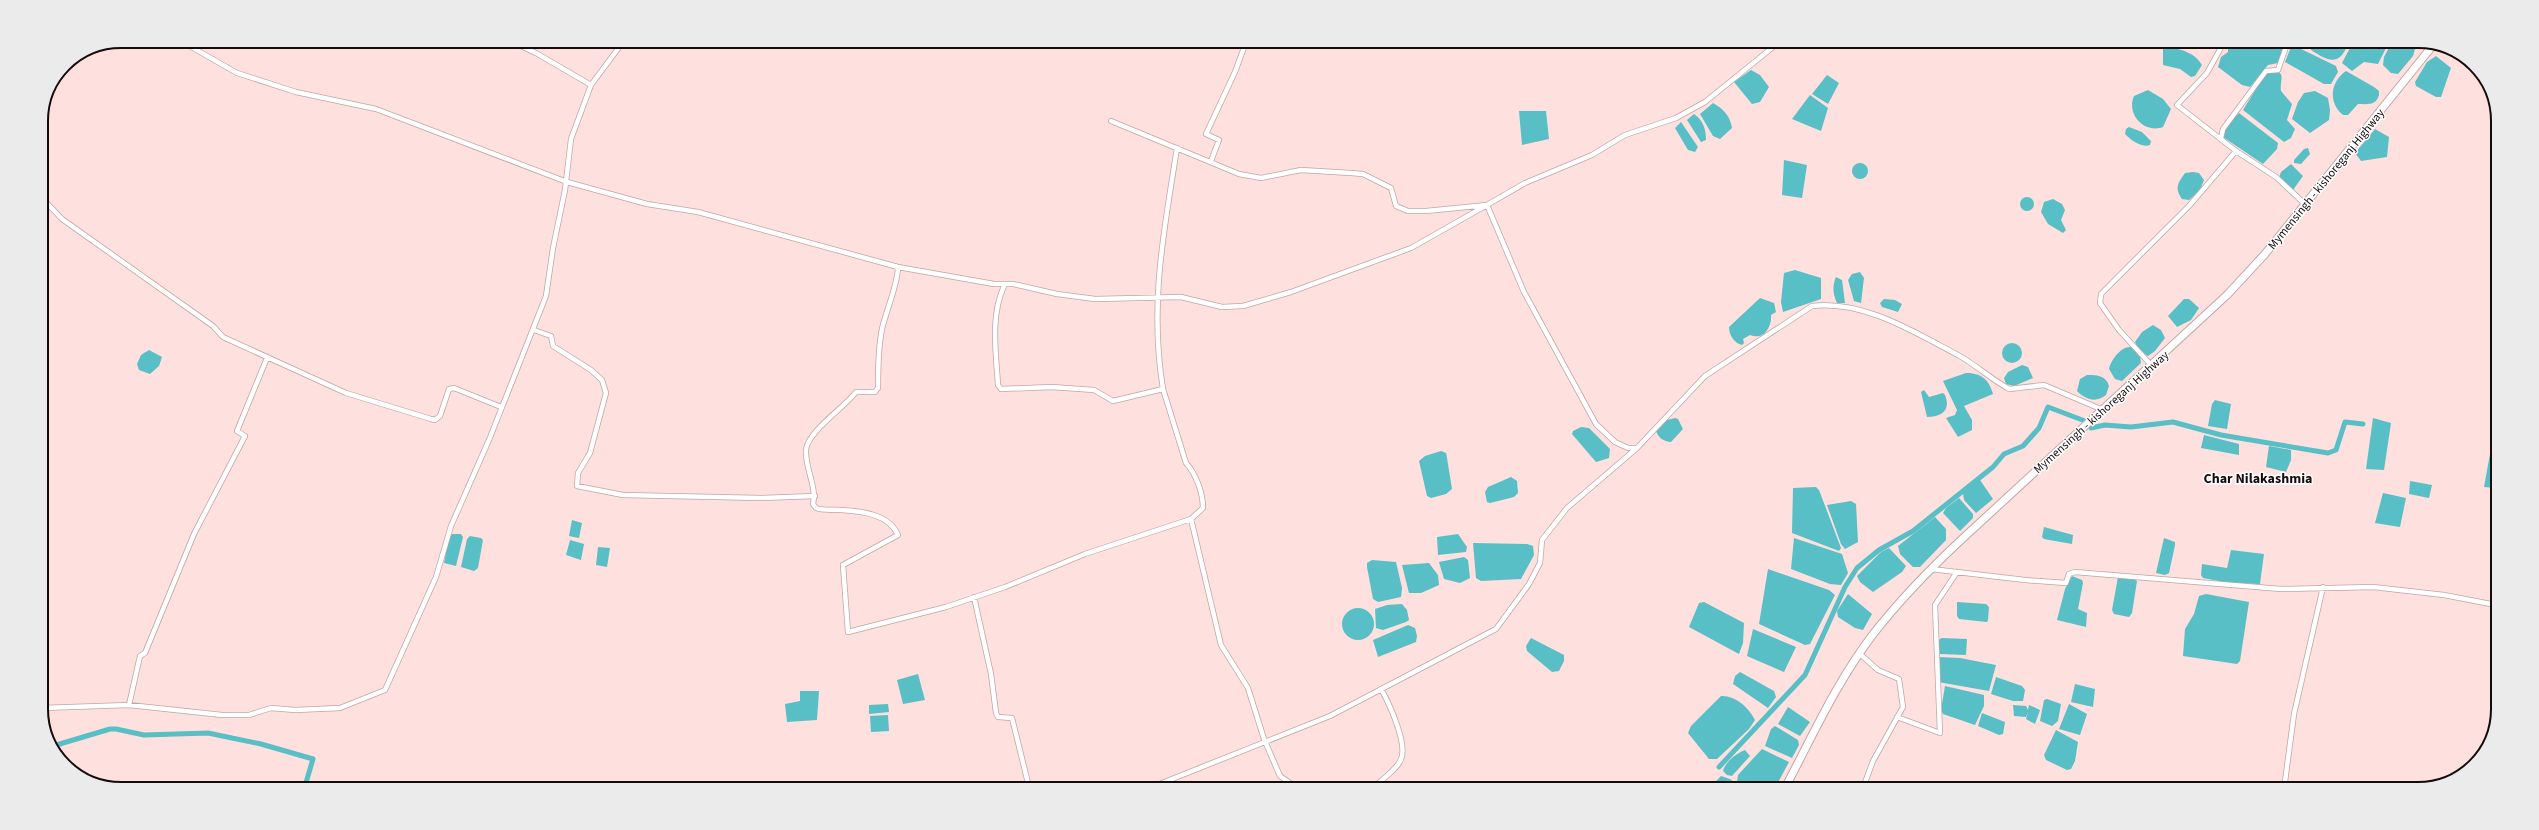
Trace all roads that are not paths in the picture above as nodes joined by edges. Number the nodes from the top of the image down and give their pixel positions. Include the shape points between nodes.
1 (194, 48) edge
2 (524, 48) edge
3 (619, 48) edge
4 (1244, 48) edge
5 (1772, 48) edge
6 (2220, 48) edge
7 (2286, 48) edge
8 (2430, 50) edge
9 (591, 86) junction
10 (1111, 120) dead end
11 (2221, 138) junction
12 (1177, 148) junction
13 (2236, 151) junction
14 (1211, 161) junction
15 (566, 182) junction
16 (2305, 204) junction
17 (48, 205) edge
18 (1487, 205) junction
19 (898, 267) junction
20 (1004, 286) junction
21 (1156, 297) junction
22 (534, 330) junction
23 (267, 358) junction
24 (2152, 366) junction
25 (1163, 389) junction
26 (501, 407) junction
27 (2103, 410) junction
28 (1637, 448) junction
29 (815, 496) junction
30 (1191, 519) junction
31 (1931, 569) junction
32 (1957, 572) junction
33 (2322, 586) junction
34 (974, 598) junction
35 (2491, 604) edge
36 (1860, 654) junction
37 (1381, 688) junction
38 (129, 705) junction
39 (48, 708) edge
40 (1897, 717) junction
41 (1265, 742) junction
42 (1028, 782) edge
43 (1167, 782) edge
44 (1288, 782) edge
45 (1379, 782) edge
46 (1787, 782) edge
47 (1865, 782) edge
48 (2285, 782) edge

1 - 15 street via 237,73 296,92 376,109
2 - 9 street
3 - 9 street
4 - 14 street via 1206,134 1219,140
5 - 18 street via 1705,102 1676,118 1625,136 1592,155 1525,183
6 - 11 street via 2207,73 2177,105
7 - 11 street via 2278,70 2266,71 2223,129
8 - 16 main road, Mymensingh - kishoreganj Highway
9 - 15 street via 571,139
10 - 12 street
11 - 13 street
12 - 14 street
12 - 21 street
13 - 16 street via 2276,177
13 - 24 street via 2189,206 2101,294 2100,303 2107,314
14 - 18 street via 1239,174 1261,178 1301,170 1363,174 1391,188 1396,206 1408,211 1436,211
15 - 19 street via 647,204 698,212
15 - 22 street via 553,246 548,290
16 - 24 main road, Mymensingh - kishoreganj Highway via 2265,254 2227,295
17 - 23 street via 62,220 213,326 222,337
18 - 21 street via 1412,248 1291,292 1243,306 1222,307 1181,296
18 - 28 street via 1524,292 1596,424 1615,442 1628,448
19 - 20 street
19 - 29 street via 898,276 888,302 881,332 878,388 875,392 856,392 817,431 806,449 809,477
20 - 21 street via 1013,284 1095,299
20 - 25 street via 998,302 995,330 998,385 1001,389 1052,387 1094,390 1113,401
21 - 25 street via 1157,353
22 - 26 street
22 - 29 street via 550,336 553,346 591,370 602,380 606,392 590,453 578,474 577,486 623,495 761,498
23 - 26 street via 346,393 435,420 440,416 449,389 454,388
23 - 38 street via 237,430 245,436 194,534 144,653 140,656
24 - 27 main road, Mymensingh - kishoreganj Highway
25 - 30 street via 1186,463 1192,470 1203,499 1203,508
26 - 38 street via 451,526 436,578 382,693 340,708 271,708 249,715 222,715
27 - 28 street via 2044,386 2009,389 1958,355 1939,347 1923,336 1870,313 1848,307 1812,306 1773,329 1705,376
27 - 31 main road, Mymensingh - kishoreganj Highway
28 - 37 street via 1567,508 1542,540 1540,563 1529,584 1496,629
29 - 34 street via 813,504 816,508 872,514 895,528 898,535 843,566 848,632
30 - 34 street via 1085,554
30 - 41 street via 1221,645 1248,688
31 - 32 street
31 - 36 main road, Mymensingh - kishoreganj Highway via 1874,633
32 - 33 street via 2066,583 2069,574 2075,572 2281,589
32 - 40 street via 1935,605 1940,733
33 - 35 street via 2394,588
33 - 48 street via 2294,714
34 - 42 street via 991,674 996,713 998,717 1010,717 1013,720
36 - 40 street via 1878,670 1899,679 1903,707
36 - 46 main road, Mymensingh - kishoreganj Highway via 1825,708
37 - 41 street via 1330,716
37 - 45 street via 1391,706 1403,751 1401,761
38 - 39 street
40 - 47 street via 1873,761
41 - 43 street
41 - 44 street via 1280,776

